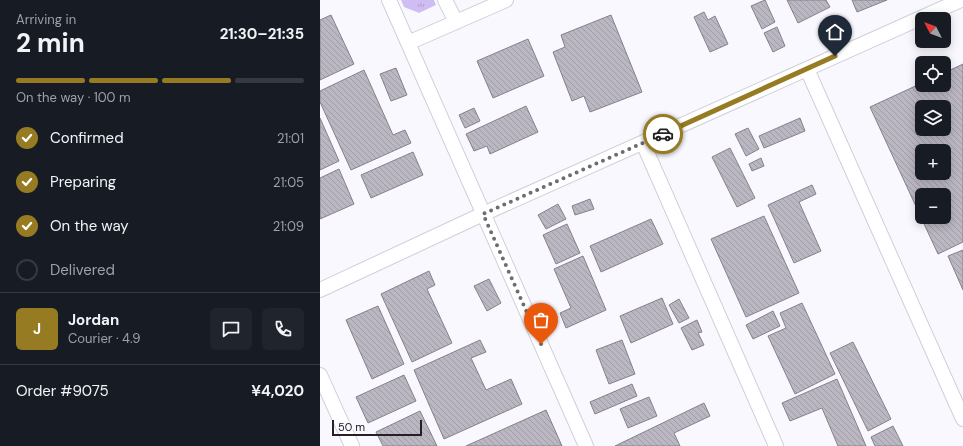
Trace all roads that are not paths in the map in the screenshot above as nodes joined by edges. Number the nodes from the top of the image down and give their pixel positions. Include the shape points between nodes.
1 (389, 0) edge
2 (445, 0) edge
3 (506, 0) edge
4 (961, 0) edge
5 (456, 22) junction
6 (408, 43) junction
7 (807, 69) junction
8 (643, 142) junction
9 (483, 214) junction
10 (320, 290) edge
11 (320, 375) edge
12 (963, 419) edge
13 (352, 446) edge
14 (586, 446) edge
15 (776, 446) edge

1 - 6 street
2 - 5 street
3 - 5 street
4 - 7 street
5 - 6 street
6 - 9 street
7 - 8 street
7 - 12 street
8 - 9 street
8 - 15 street
9 - 10 street
9 - 14 street
11 - 13 street

